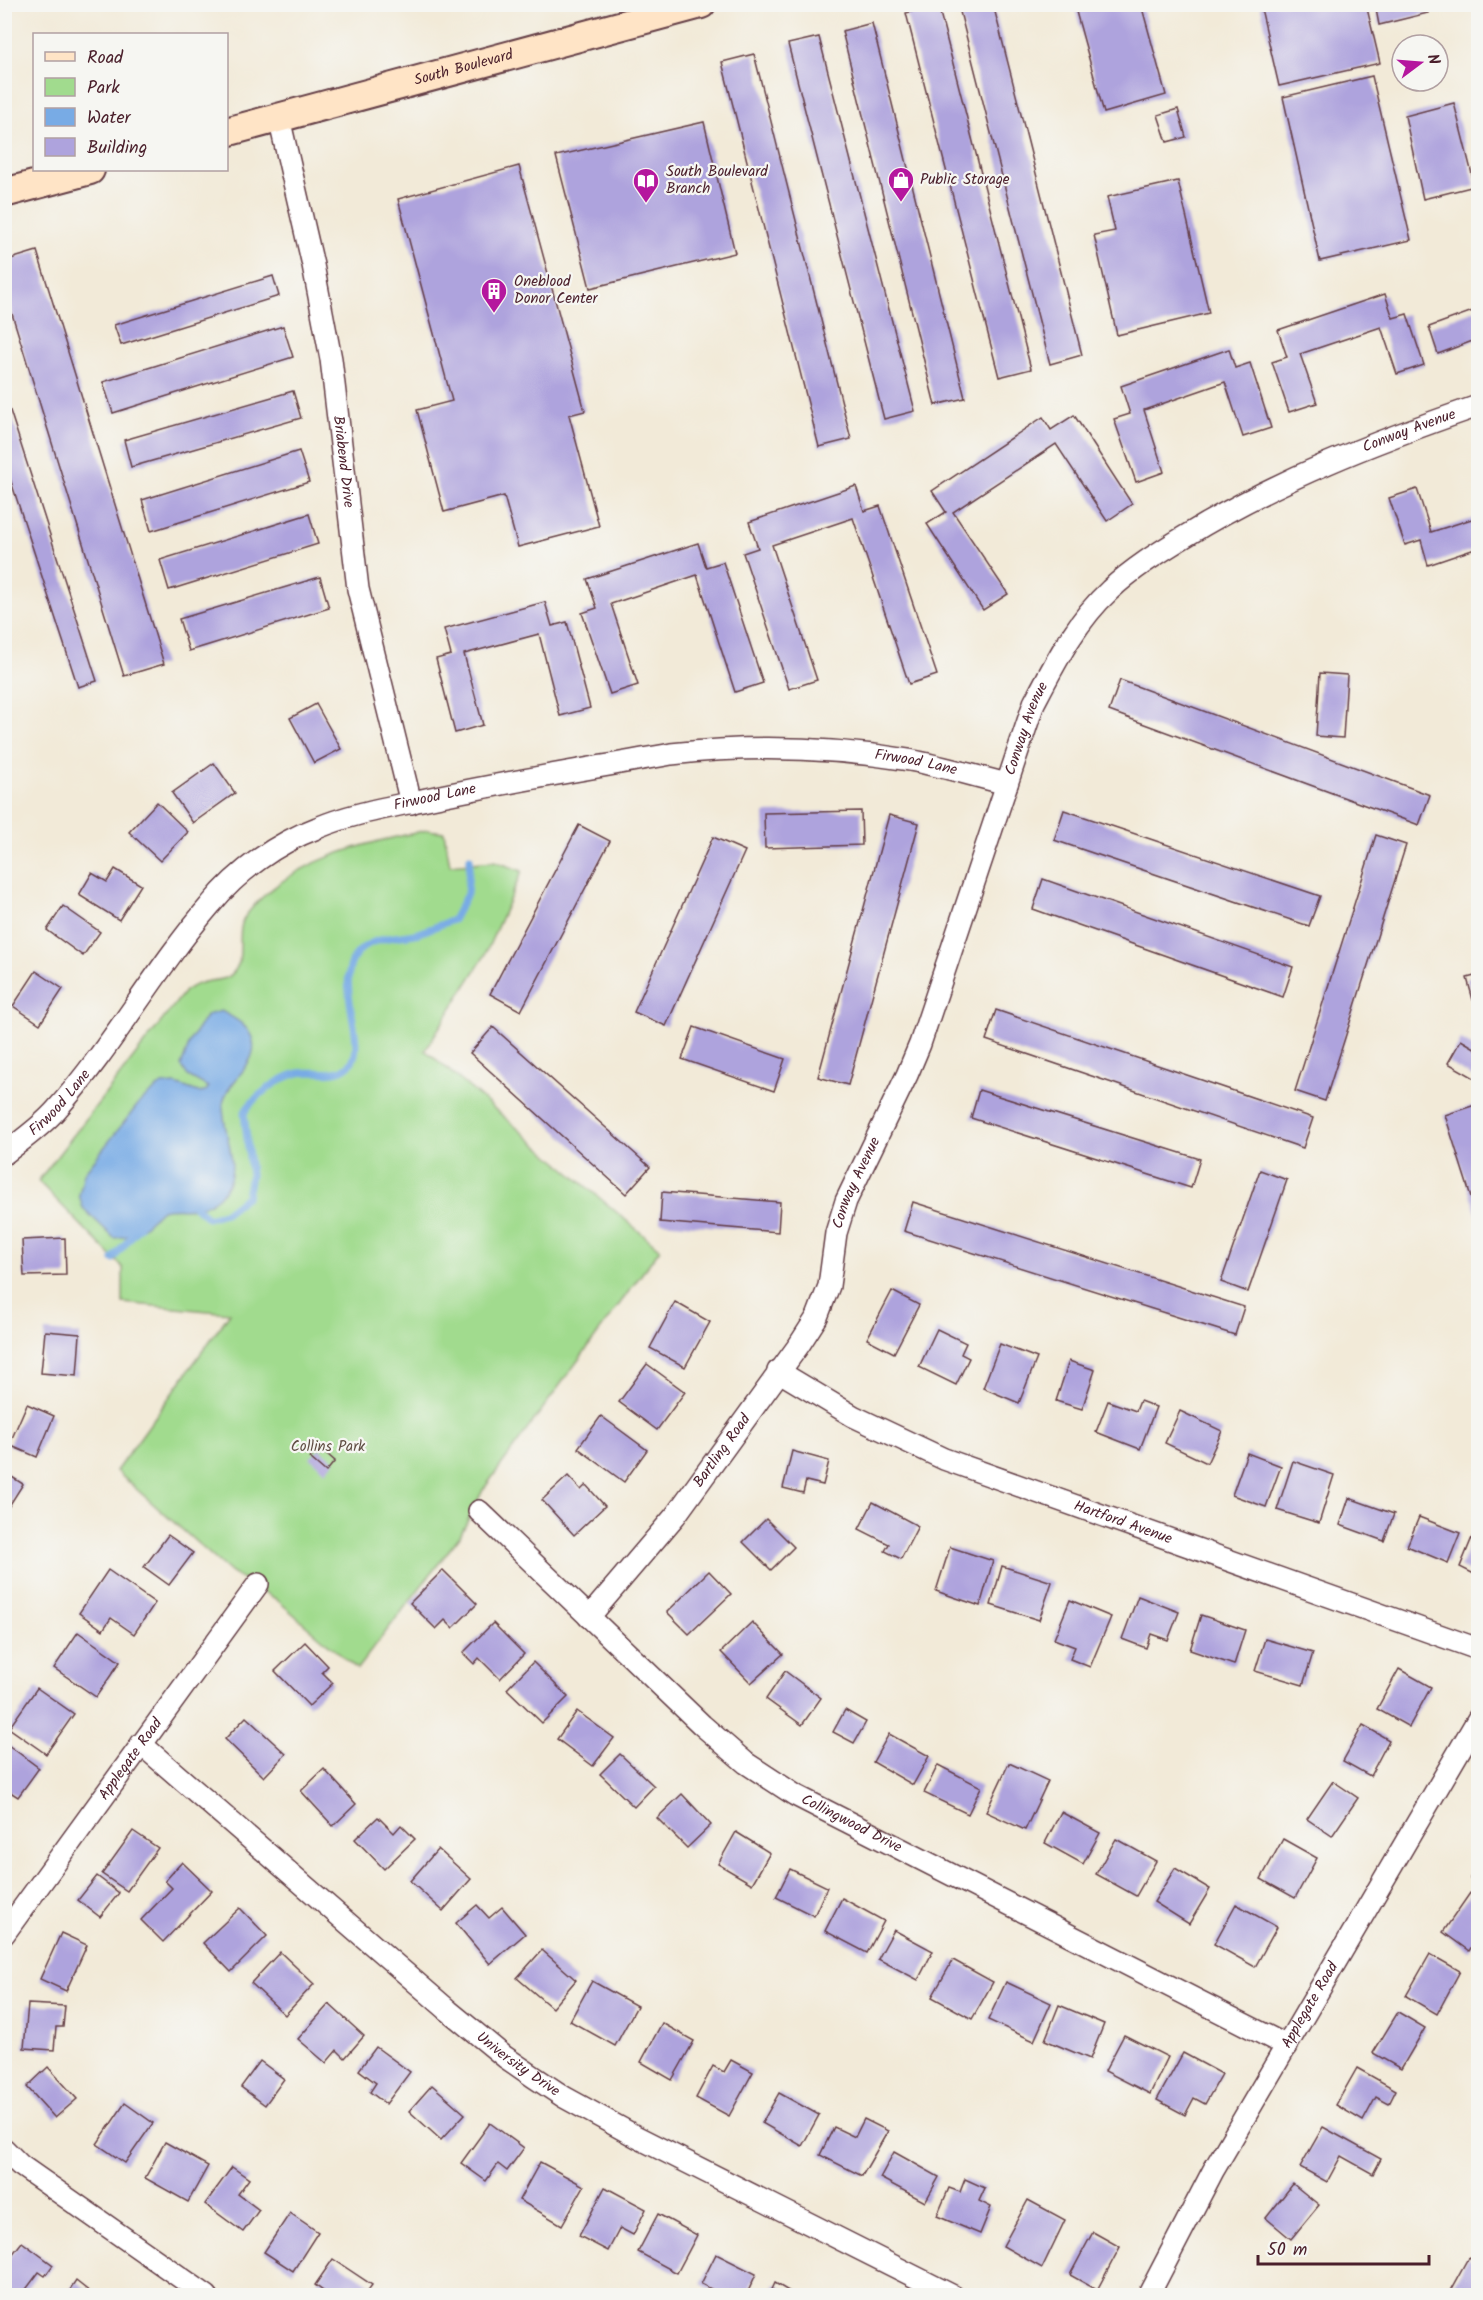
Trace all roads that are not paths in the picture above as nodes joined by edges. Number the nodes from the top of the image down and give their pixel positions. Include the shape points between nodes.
1 (701, 4) edge
2 (279, 118) junction
3 (228, 131) edge
4 (86, 171) edge
5 (4, 193) edge
6 (1479, 406) edge
7 (1007, 784) junction
8 (411, 803) junction
9 (4, 1154) edge
10 (831, 1271) joint
11 (778, 1371) junction
12 (479, 1511) dead end
13 (258, 1584) dead end
14 (589, 1617) junction
15 (1479, 1648) edge
16 (1479, 1719) edge
17 (141, 1744) junction
18 (4, 1934) edge
19 (1287, 2046) junction
20 (4, 2149) edge
21 (207, 2295) edge
22 (953, 2295) edge
23 (1148, 2295) edge

1 - 2 main road, South Boulevard
2 - 3 main road, South Boulevard
2 - 8 street, Briabend Drive via 331,360 358,589
4 - 5 main road
6 - 7 street, Conway Avenue via 1320,466 1240,505 1141,564 1085,618 1057,659 1034,703
7 - 8 street, Firwood Lane via 911,760 774,747 671,754
7 - 10 street, Conway Avenue via 920,1044 846,1201 836,1233
8 - 9 street, Firwood Lane via 316,828 278,847 244,872 199,918 55,1111
10 - 11 street, Bartling Road via 817,1317
11 - 14 street, Bartling Road via 675,1516
11 - 15 street, Hartford Avenue via 853,1416 944,1459
12 - 14 street, Collingwood Drive
13 - 17 street, Applegate Road
14 - 19 street, Collingwood Drive via 702,1725 795,1795
16 - 19 street, Applegate Road
17 - 18 street, Applegate Road
17 - 22 street, University Drive via 449,2011 534,2077 637,2137
19 - 23 street, Applegate Road via 1213,2171
20 - 21 street

